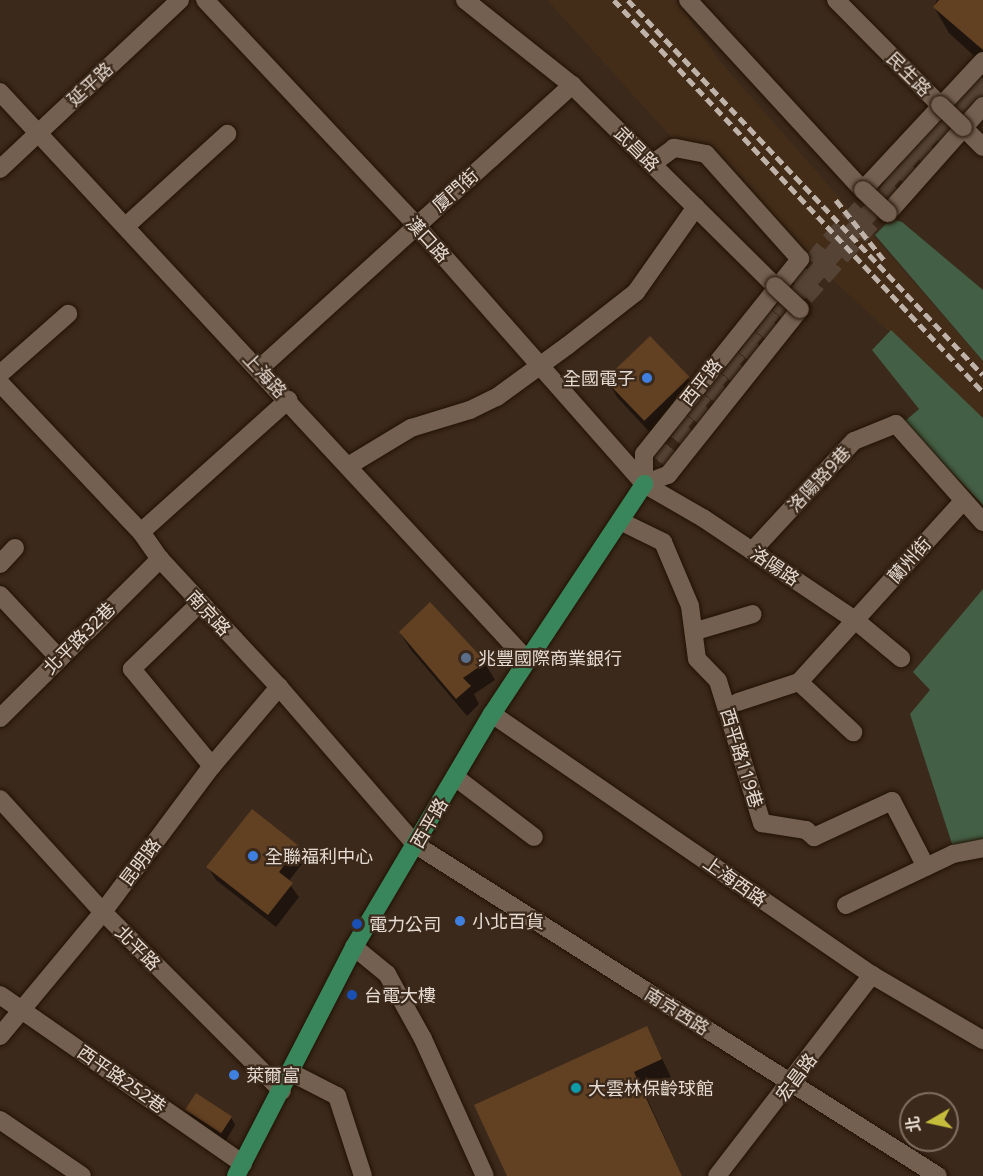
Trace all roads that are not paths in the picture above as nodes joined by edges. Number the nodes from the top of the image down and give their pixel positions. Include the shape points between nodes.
1 (180, 0) edge
2 (205, 0) edge
3 (465, 0) edge
4 (688, 0) edge
5 (836, 0) edge
6 (983, 61) edge
7 (572, 86) junction
8 (0, 92) edge
9 (940, 105) junction
10 (983, 106) edge
11 (963, 127) junction
12 (39, 133) junction
13 (226, 134) dead end
14 (983, 147) edge
15 (652, 164) junction
16 (0, 169) edge
17 (863, 190) junction
18 (696, 207) junction
19 (417, 225) junction
20 (126, 226) junction
21 (775, 286) junction
22 (800, 309) joint
23 (68, 314) dead end
24 (540, 365) junction
25 (259, 369) junction
26 (0, 374) edge
27 (0, 383) edge
28 (288, 400) junction
29 (348, 466) junction
30 (644, 484) junction
31 (963, 501) junction
32 (620, 521) junction
33 (983, 522) edge
34 (141, 532) junction
35 (15, 548) dead end
36 (752, 551) junction
37 (159, 560) junction
38 (0, 564) edge
39 (0, 595) edge
40 (200, 603) junction
41 (753, 614) dead end
42 (855, 620) junction
43 (696, 631) junction
44 (59, 658) junction
45 (901, 658) dead end
46 (527, 660) junction
47 (799, 682) junction
48 (279, 687) junction
49 (738, 702) dead end
50 (492, 714) junction
51 (0, 718) edge
52 (853, 732) dead end
53 (212, 766) junction
54 (455, 777) junction
55 (0, 799) edge
56 (534, 837) dead end
57 (416, 845) junction
58 (983, 848) edge
59 (926, 867) junction
60 (846, 905) dead end
61 (103, 912) junction
62 (354, 947) junction
63 (872, 975) junction
64 (0, 995) edge
65 (20, 1009) junction
66 (0, 1036) edge
67 (983, 1040) edge
68 (292, 1073) junction
69 (791, 1083) junction
70 (282, 1091) junction
71 (0, 1120) edge
72 (240, 1170) edge
73 (926, 1172) edge
74 (82, 1176) edge
75 (363, 1176) edge
76 (485, 1176) edge
77 (717, 1176) edge

1 - 12 street, 延平路
2 - 19 street, 漢口路
3 - 7 street, 武昌路
4 - 17 street
5 - 9 street, 民生路
6 - 9 street
7 - 15 street, 武昌路
7 - 19 street, 廈門街
8 - 12 street, 上海路
9 - 11 street, 民生路, bridge
9 - 17 street
10 - 11 street
11 - 14 street, 民生路
11 - 17 street, bridge via 888,213
12 - 16 street, 延平路
12 - 20 street, 上海路
13 - 20 street
15 - 18 street, 武昌路
15 - 21 street, 西平路 via 674,148 705,154 800,259
18 - 21 street, 武昌路
18 - 24 street via 636,292
19 - 24 street, 漢口路
19 - 25 street, 廈門街
20 - 25 street, 上海路
21 - 22 street, 武昌路, bridge
21 - 30 street, 西平路 via 644,454
22 - 30 street, 西平路 via 668,475
23 - 26 street
24 - 29 street via 497,397 470,410 411,428
24 - 30 street, 漢口路
25 - 28 street, 上海路
27 - 34 street, 南京路
28 - 29 street, 上海路
28 - 34 street
29 - 46 street, 上海路
30 - 32 main road, 西平路
30 - 36 street, 洛陽路
31 - 33 street
31 - 36 street, 洛陽路9巷 via 896,424 854,441
31 - 42 street, 蘭州街
32 - 43 street, 西平路119巷 via 663,543 690,606
32 - 46 main road, 西平路
34 - 37 street, 南京路
35 - 38 street
36 - 42 street, 洛陽路
37 - 40 street, 南京路
37 - 44 street, 北平路32巷
39 - 44 street
40 - 48 street, 南京路
40 - 53 street via 132,669
41 - 43 street
42 - 45 street, 洛陽路
42 - 47 street, 蘭州街
43 - 59 street, 西平路119巷 via 697,659 718,681 762,823 806,830 814,837 892,801
44 - 51 street, 北平路32巷
46 - 50 main road, 西平路
47 - 49 street
47 - 52 street
48 - 53 street, 昆明路
48 - 57 street, 南京路
50 - 54 main road, 西平路
50 - 63 street, 上海西路
53 - 61 street, 昆明路
54 - 56 street
54 - 57 main road, 西平路
55 - 61 street, 北平路
57 - 62 main road, 西平路
57 - 69 street, 南京西路
58 - 59 street via 953,854
59 - 60 street
61 - 65 street, 昆明路
61 - 70 street, 北平路
62 - 68 main road, 西平路
62 - 76 street via 387,974 423,1038
63 - 67 street, 上海西路
63 - 69 street, 宏昌路
64 - 65 street, 西平路252巷
65 - 66 street, 昆明路
65 - 72 street, 西平路252巷
68 - 70 main road, 西平路
68 - 75 street via 337,1096
69 - 73 street, 南京西路
69 - 77 street, 宏昌路
70 - 72 main road, 西平路
71 - 74 street

